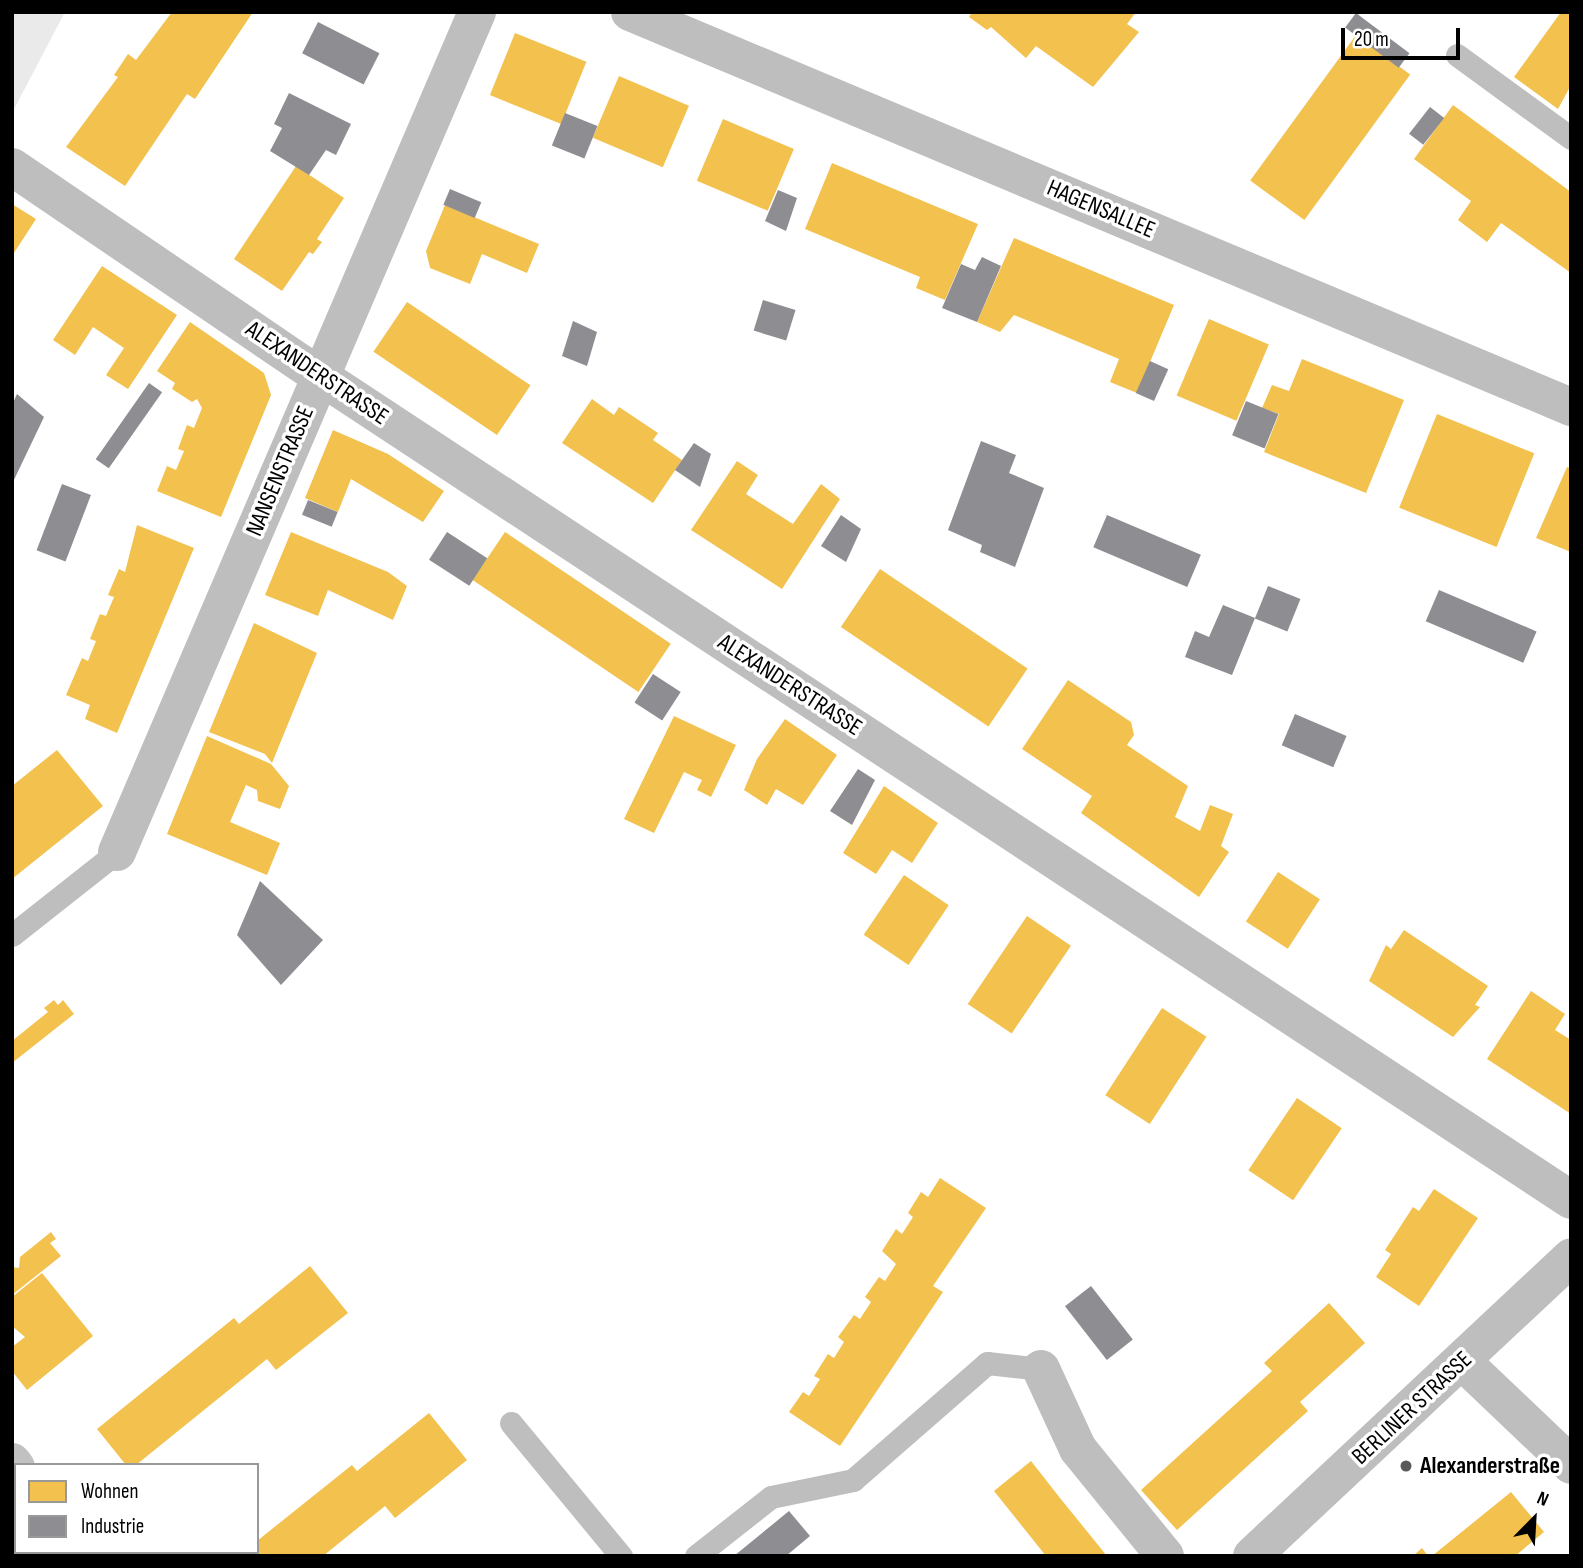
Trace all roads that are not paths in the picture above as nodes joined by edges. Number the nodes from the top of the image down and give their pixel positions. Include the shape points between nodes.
1 (477, 12) edge
2 (630, 12) edge
3 (1457, 55) dead end
4 (1571, 138) edge
5 (12, 167) edge
6 (320, 376) junction
7 (1571, 407) edge
8 (117, 852) joint
9 (12, 935) edge
10 (1571, 1200) edge
11 (1571, 1257) edge
12 (1463, 1362) junction
13 (1041, 1369) joint
14 (511, 1423) dead end
15 (1571, 1465) edge
16 (621, 1556) edge
17 (696, 1556) edge
18 (1165, 1556) edge
19 (1252, 1556) edge

1 - 6 street, NANSENSTRASSE
2 - 7 street, HAGENSALLEE
3 - 4 lane
5 - 6 street, ALEXANDERSTRASSE
6 - 8 street, NANSENSTRASSE
6 - 10 street, ALEXANDERSTRASSE
8 - 9 lane
11 - 12 street, BERLINER STRASSE
12 - 15 street
12 - 19 street, BERLINER STRASSE
13 - 17 lane via 987,1363 853,1480 771,1497
13 - 18 street via 1078,1449
14 - 16 lane

